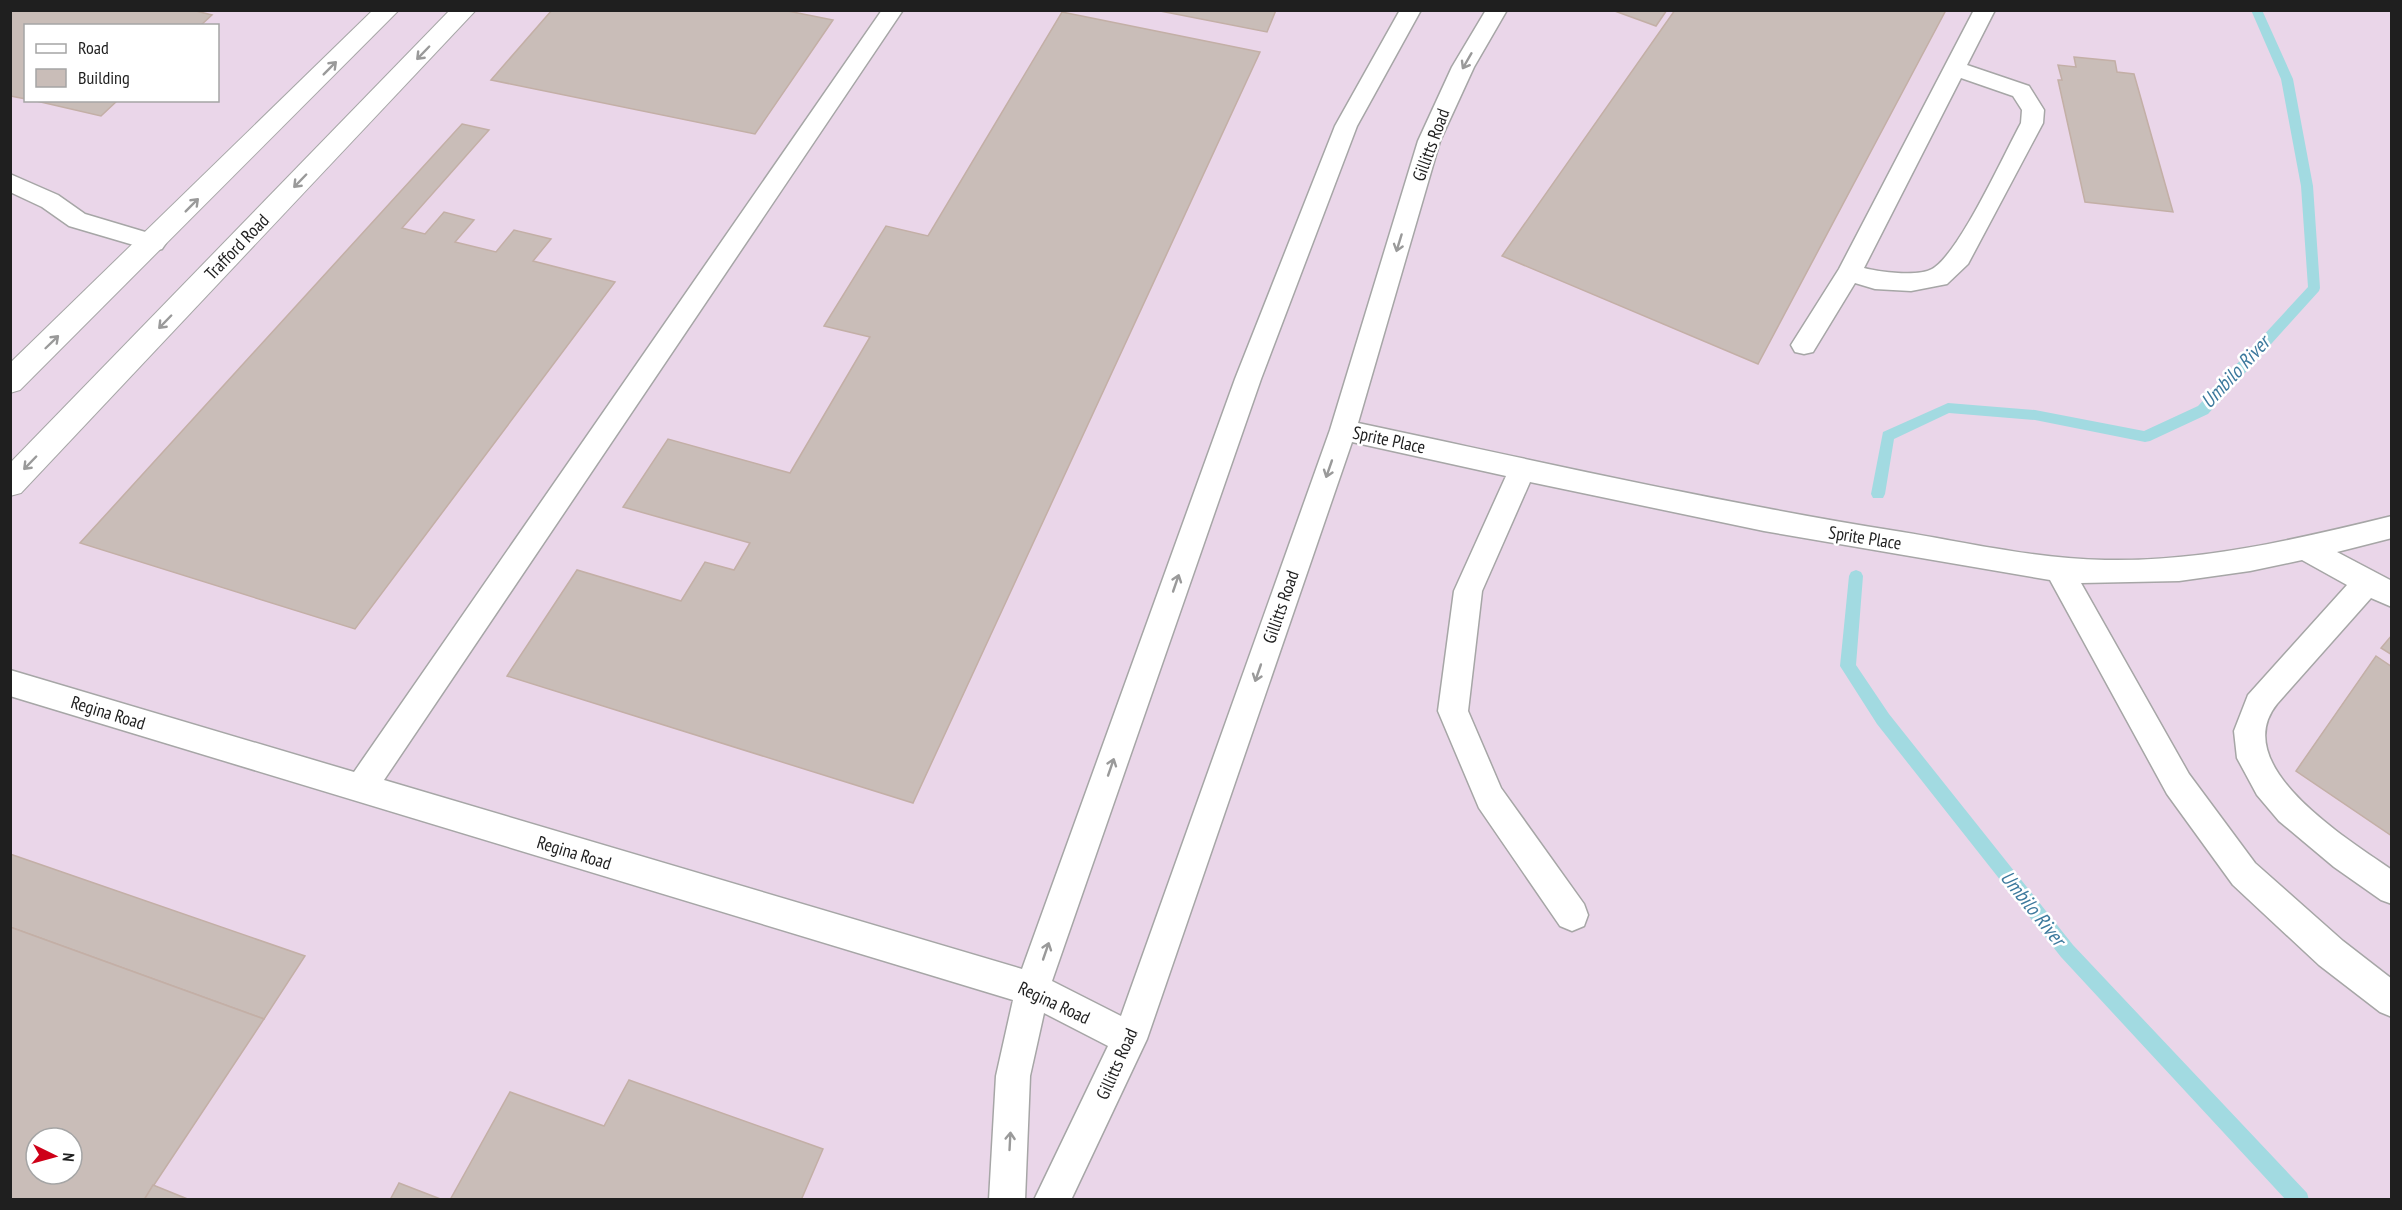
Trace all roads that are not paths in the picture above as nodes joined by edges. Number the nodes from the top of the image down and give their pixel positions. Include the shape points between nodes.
1 (387, 10) edge
2 (464, 10) edge
3 (893, 10) edge
4 (1412, 10) edge
5 (1497, 10) edge
6 (1985, 10) edge
7 (1956, 69) junction
8 (10, 182) edge
9 (154, 243) junction
10 (1849, 273) junction
11 (1804, 345) dead end
12 (10, 382) edge
13 (1343, 430) junction
14 (1523, 468) junction
15 (10, 484) edge
16 (2391, 527) edge
17 (2306, 549) junction
18 (2059, 569) junction
19 (2379, 588) edge
20 (10, 683) edge
21 (360, 789) junction
22 (2391, 889) edge
23 (1572, 915) dead end
24 (1032, 989) junction
25 (2391, 1000) edge
26 (1130, 1039) junction
27 (1007, 1200) edge
28 (1052, 1200) edge

9 -> 1 street
2 -> 15 street, Trafford Road
3 - 21 lane
24 -> 4 lane via 1252,368 1346,126
5 -> 13 lane, Gillitts Road via 1463,67 1429,141
6 - 7 lane
7 - 10 lane
7 - 10 lane via 2021,92 2033,110 2032,123 1960,258 1938,278 1911,282
8 - 9 lane via 50,201 77,220
12 -> 9 street
10 - 11 lane
13 - 14 lane, Sprite Place
13 -> 26 lane, Gillitts Road
14 - 18 lane, Sprite Place via 1794,527
14 - 23 lane via 1468,591 1453,711 1490,798
16 - 17 lane, Sprite Place
17 - 18 lane, Sprite Place via 2194,569
17 - 19 lane
18 - 25 lane via 2178,784 2244,874 2331,953
19 - 22 lane via 2257,706 2247,737 2256,770 2285,807
20 - 21 lane, Regina Road
21 - 24 lane, Regina Road
24 - 26 lane, Regina Road
27 -> 24 lane via 1013,1076
26 - 28 lane, Gillitts Road

